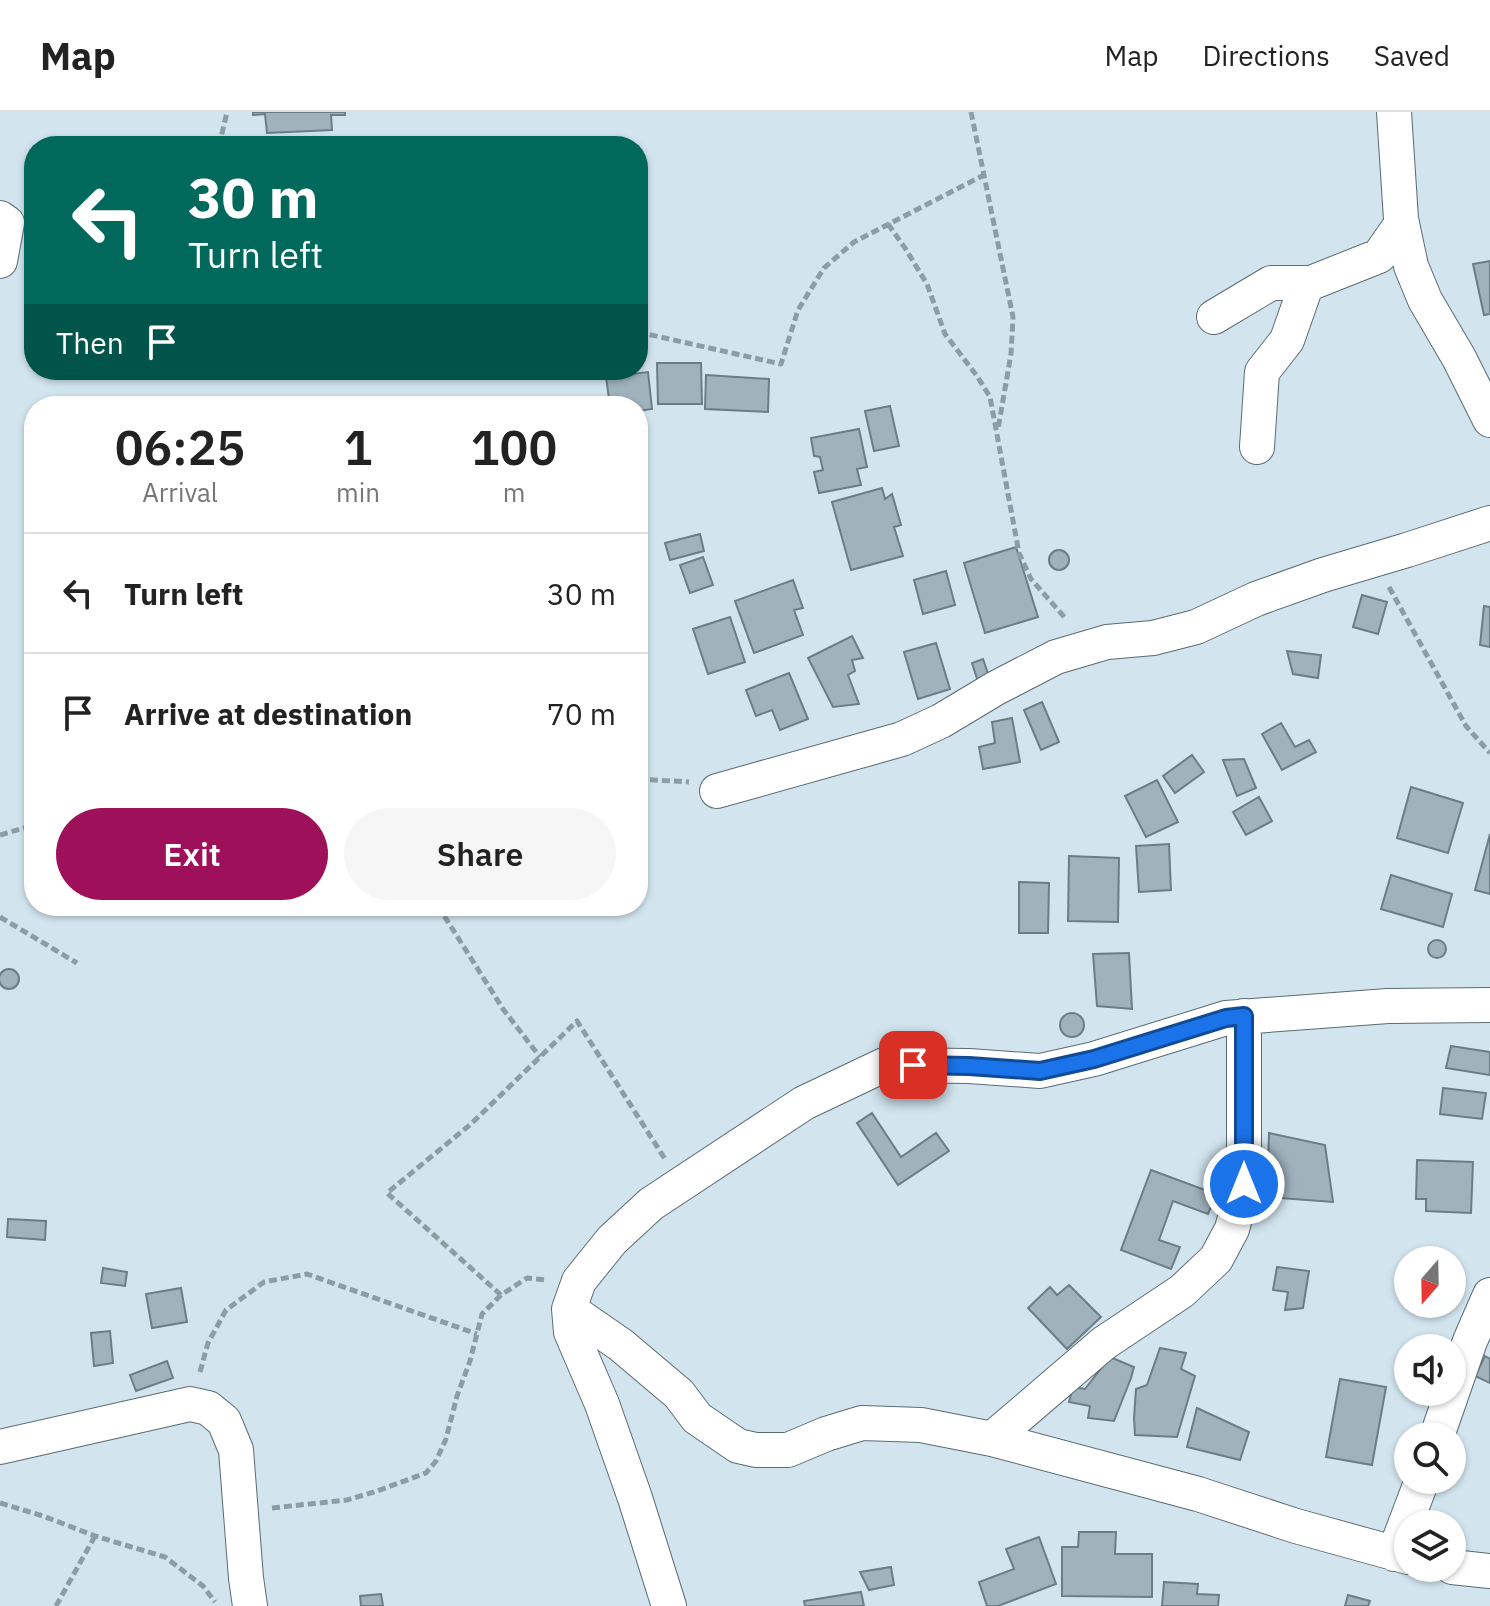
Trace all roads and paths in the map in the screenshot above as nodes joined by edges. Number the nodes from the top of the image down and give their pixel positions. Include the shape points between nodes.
1 (227, 112) edge
2 (971, 112) edge
3 (1394, 112) edge
4 (222, 136) edge
5 (984, 175) junction
6 (0, 218) edge
7 (1402, 223) junction
8 (888, 224) junction
9 (0, 261) edge
10 (1307, 283) junction
11 (1214, 317) dead end
12 (648, 334) edge
13 (1490, 420) edge
14 (997, 433) junction
15 (1257, 447) dead end
16 (1490, 523) edge
17 (1373, 560) junction
18 (1090, 647) junction
19 (1490, 753) edge
20 (717, 791) dead end
21 (24, 828) edge
22 (0, 835) edge
23 (444, 916) edge
24 (0, 917) edge
25 (77, 963) dead end
26 (1490, 1005) edge
27 (1244, 1016) junction
28 (540, 1057) junction
29 (680, 1184) junction
30 (501, 1295) junction
31 (574, 1295) junction
32 (1490, 1295) edge
33 (477, 1334) junction
34 (190, 1404) junction
35 (1442, 1422) edge
36 (992, 1439) junction
37 (0, 1447) edge
38 (0, 1503) edge
39 (242, 1522) junction
40 (95, 1536) junction
41 (1394, 1554) edge
42 (1466, 1568) edge
43 (1490, 1571) edge
44 (56, 1606) edge
45 (218, 1606) edge
46 (250, 1606) edge
47 (669, 1606) edge

1 - 4 path
2 - 5 path
3 - 7 street
5 - 8 path
5 - 14 path via 1013,317
6 - 9 street via 7,223
7 - 10 street via 1379,256
7 - 13 street via 1425,300
8 - 12 path via 854,242 824,268 798,310 781,364
8 - 14 path via 927,284 945,334 990,397
10 - 11 street via 1271,283
10 - 15 street via 1287,340 1262,372
14 - 18 path via 1019,553 1031,579
16 - 17 street
17 - 18 street via 1256,599 1196,627
17 - 19 path via 1466,726
18 - 20 street via 1056,657 902,739
21 - 22 path
23 - 28 path
24 - 25 path
26 - 27 street
27 - 29 street via 1040,1071 884,1065 804,1103
27 - 36 street via 1244,1184 1232,1229 1216,1259 1182,1291 1104,1343
28 - 29 path via 577,1021
28 - 30 path via 471,1124 387,1193
29 - 31 street via 612,1240
30 - 31 path via 527,1278
30 - 33 path via 482,1314
31 - 36 street via 621,1345 679,1394 697,1418 738,1446 788,1450 862,1423 921,1425
31 - 47 street via 571,1332 602,1404
32 - 35 street
33 - 34 path via 307,1274 264,1282 226,1310 208,1343
33 - 39 path via 446,1439 426,1473 347,1500 273,1508
34 - 37 street
34 - 39 street via 208,1408 224,1421 236,1450
36 - 41 street
38 - 40 path
39 - 46 street
40 - 44 path
40 - 45 path via 165,1557 203,1586
42 - 43 street

